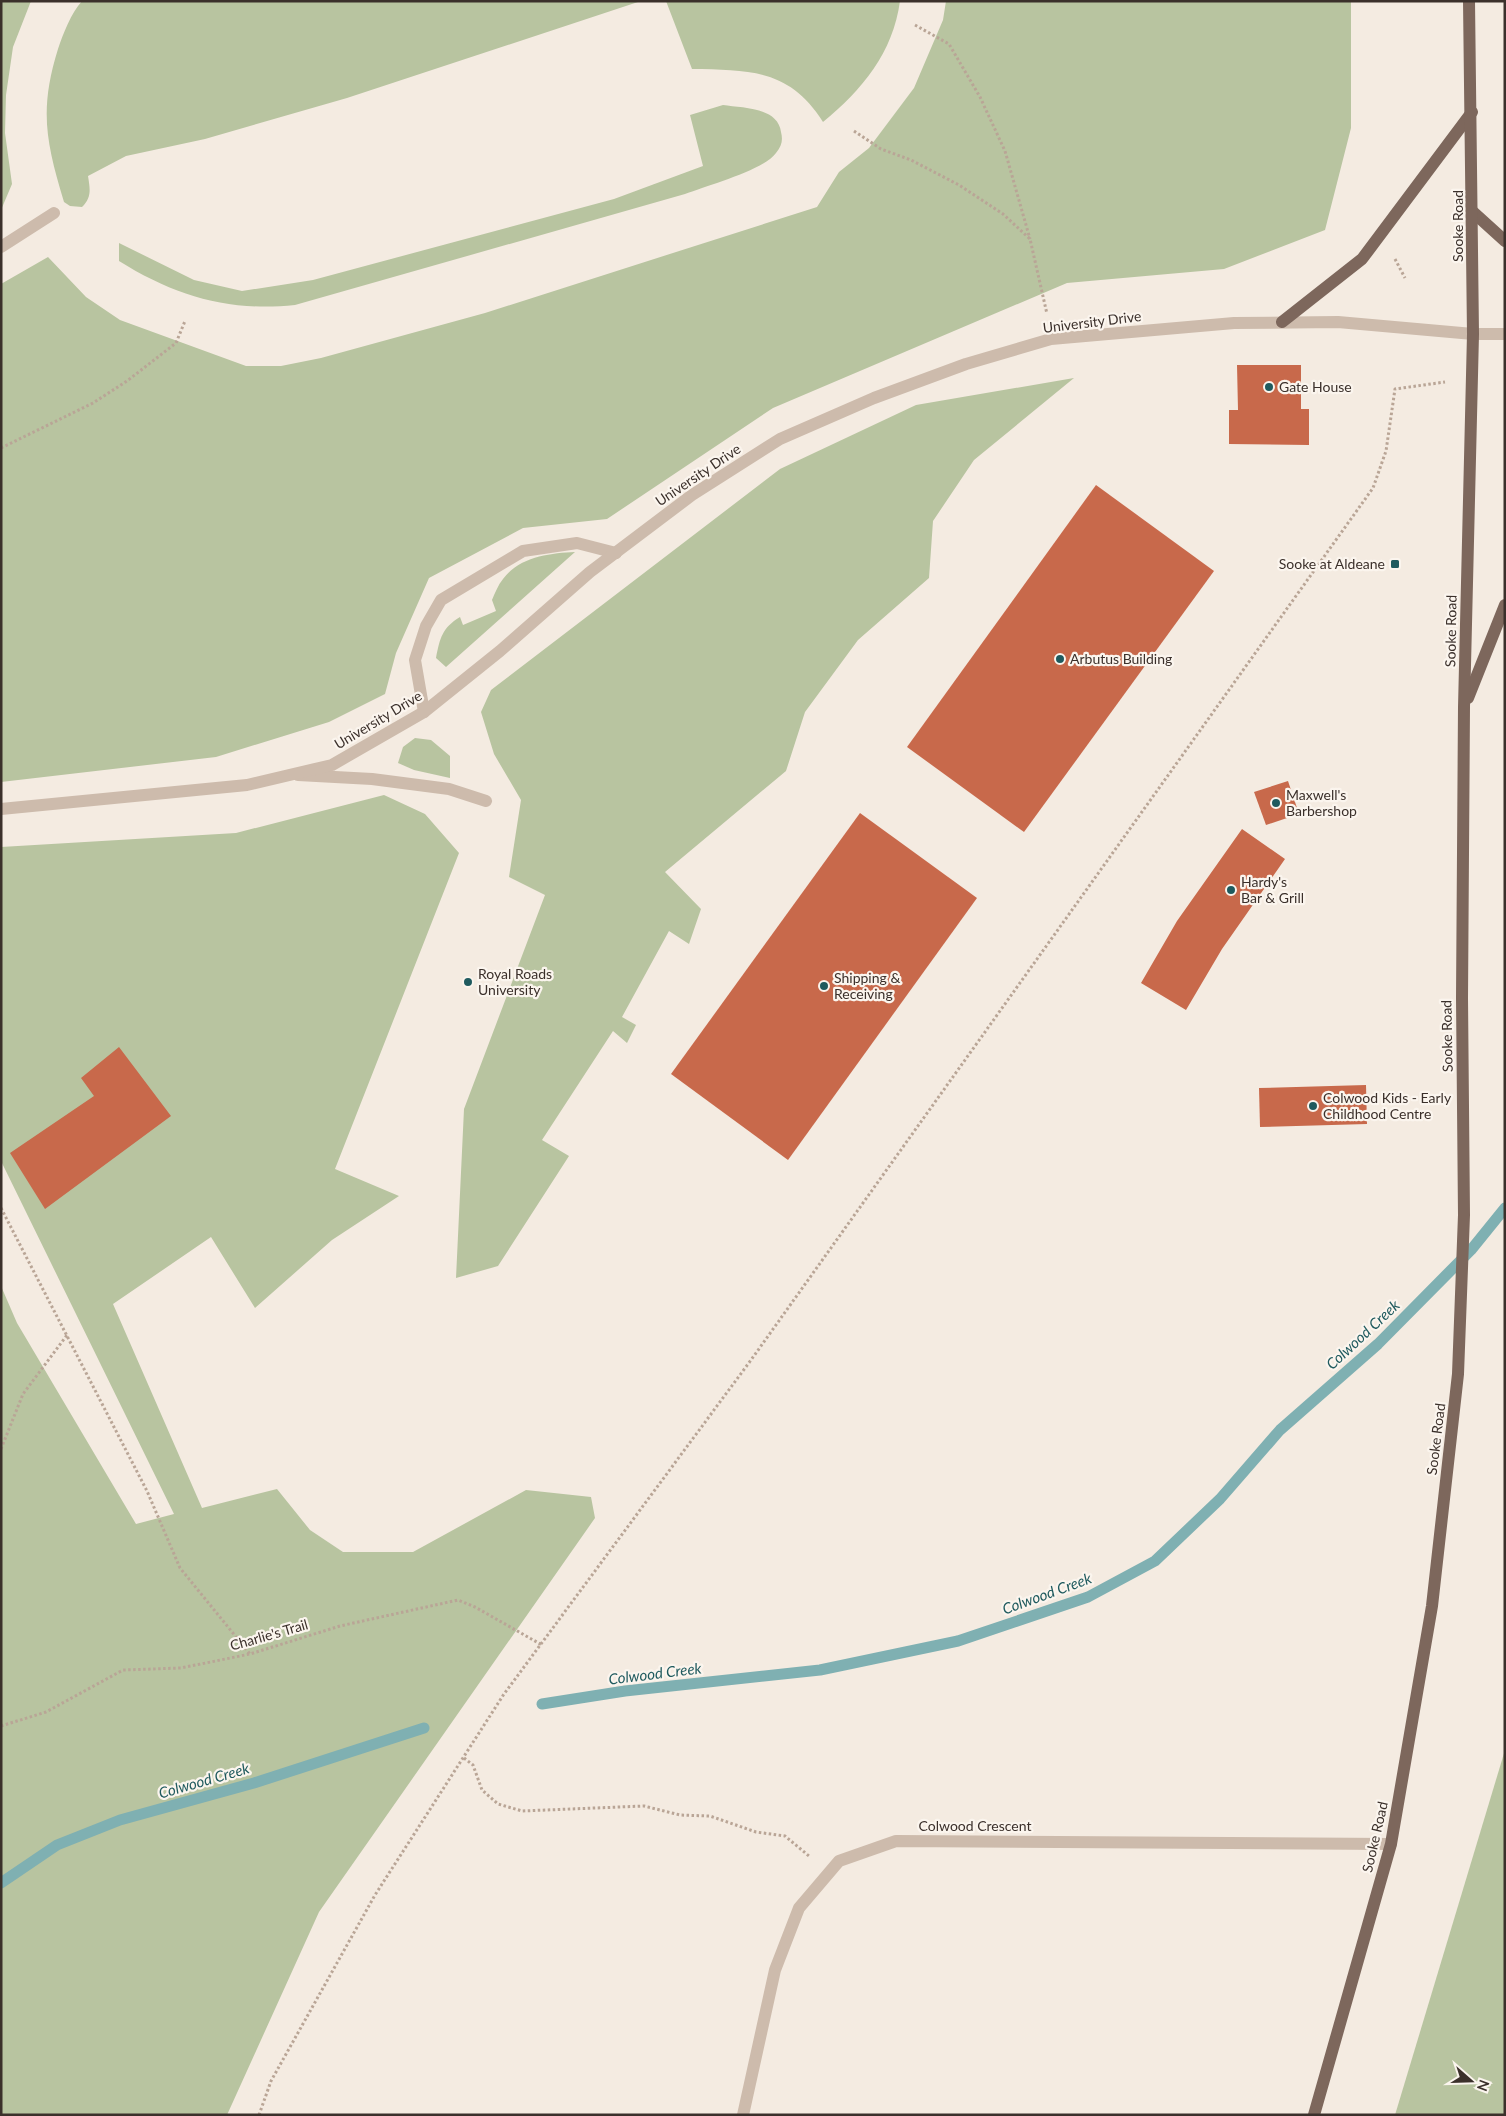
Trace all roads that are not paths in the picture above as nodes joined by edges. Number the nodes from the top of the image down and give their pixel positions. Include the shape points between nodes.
1 (1469, 1) edge
2 (1472, 112) junction
3 (1472, 212) junction
4 (54, 213) dead end
5 (1505, 240) edge
6 (1, 247) edge
7 (1282, 322) junction
8 (1474, 334) junction
9 (1505, 334) edge
10 (616, 553) junction
11 (1505, 605) edge
12 (1464, 707) junction
13 (424, 712) junction
14 (290, 775) junction
15 (486, 801) dead end
16 (1, 809) edge
17 (1391, 1844) junction
18 (743, 2115) edge
19 (1314, 2115) edge

1 - 2 main road, Sooke Road
2 - 3 main road, Sooke Road
2 - 7 main road via 1362,259
3 - 5 main road
3 - 8 main road, Sooke Road
4 - 6 street
7 - 8 street, University Drive via 1338,322
7 - 10 street, University Drive via 1234,322 1051,339 966,364 874,398 780,439 692,495
8 - 9 street, University Drive
8 - 12 main road, Sooke Road
10 - 13 street, University Drive
10 - 13 street via 577,543 523,551 441,600 426,626 415,660
11 - 12 main road
12 - 17 main road, Sooke Road via 1464,1216 1458,1374 1432,1606
13 - 14 street, University Drive via 332,765
14 - 15 street via 372,779 449,789
14 - 16 street, University Drive via 247,785
17 - 18 street, Colwood Crescent via 896,1840 839,1861 799,1908 775,1970
17 - 19 main road, Sooke Road

